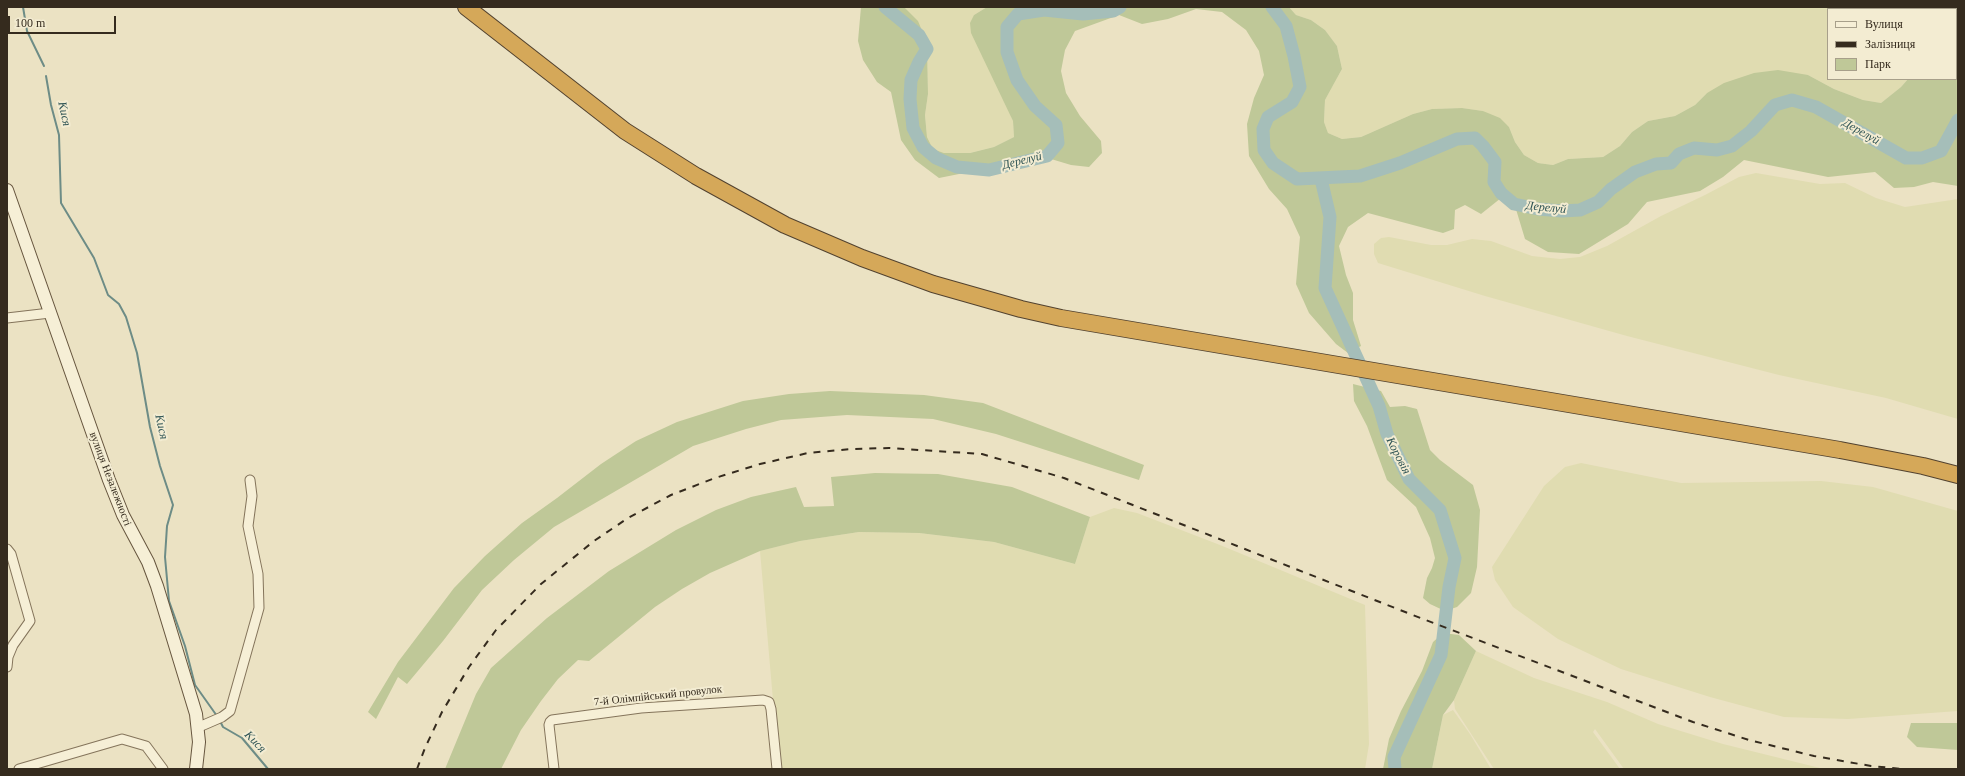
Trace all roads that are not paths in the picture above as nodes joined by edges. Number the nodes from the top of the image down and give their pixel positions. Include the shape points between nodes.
1 (466, 7) edge
2 (7, 190) edge
3 (12, 218) edge
4 (50, 313) junction
5 (7, 318) edge
6 (1958, 475) edge
7 (250, 480) dead end
8 (7, 549) edge
9 (7, 667) edge
10 (199, 727) junction
11 (20, 769) edge
12 (163, 769) edge
13 (196, 769) edge
14 (554, 769) edge
15 (777, 769) edge

1 - 6 highway via 625,131 696,176 740,202 824,242 933,284 1021,309 1087,323 1840,450
2 - 3 street, вулиця Незалежності
3 - 4 street, вулиця Незалежності
4 - 5 street
4 - 10 street, вулиця Незалежності via 116,499 158,586
7 - 10 street via 252,496 248,526 258,574 260,602 230,711 219,719
8 - 9 street via 11,554 30,621 11,649
10 - 13 street, вулиця Незалежності
11 - 12 street via 122,739 146,746
14 - 15 street, 7-й Олімпійський провулок via 550,722 553,719 641,708 763,700 769,702

